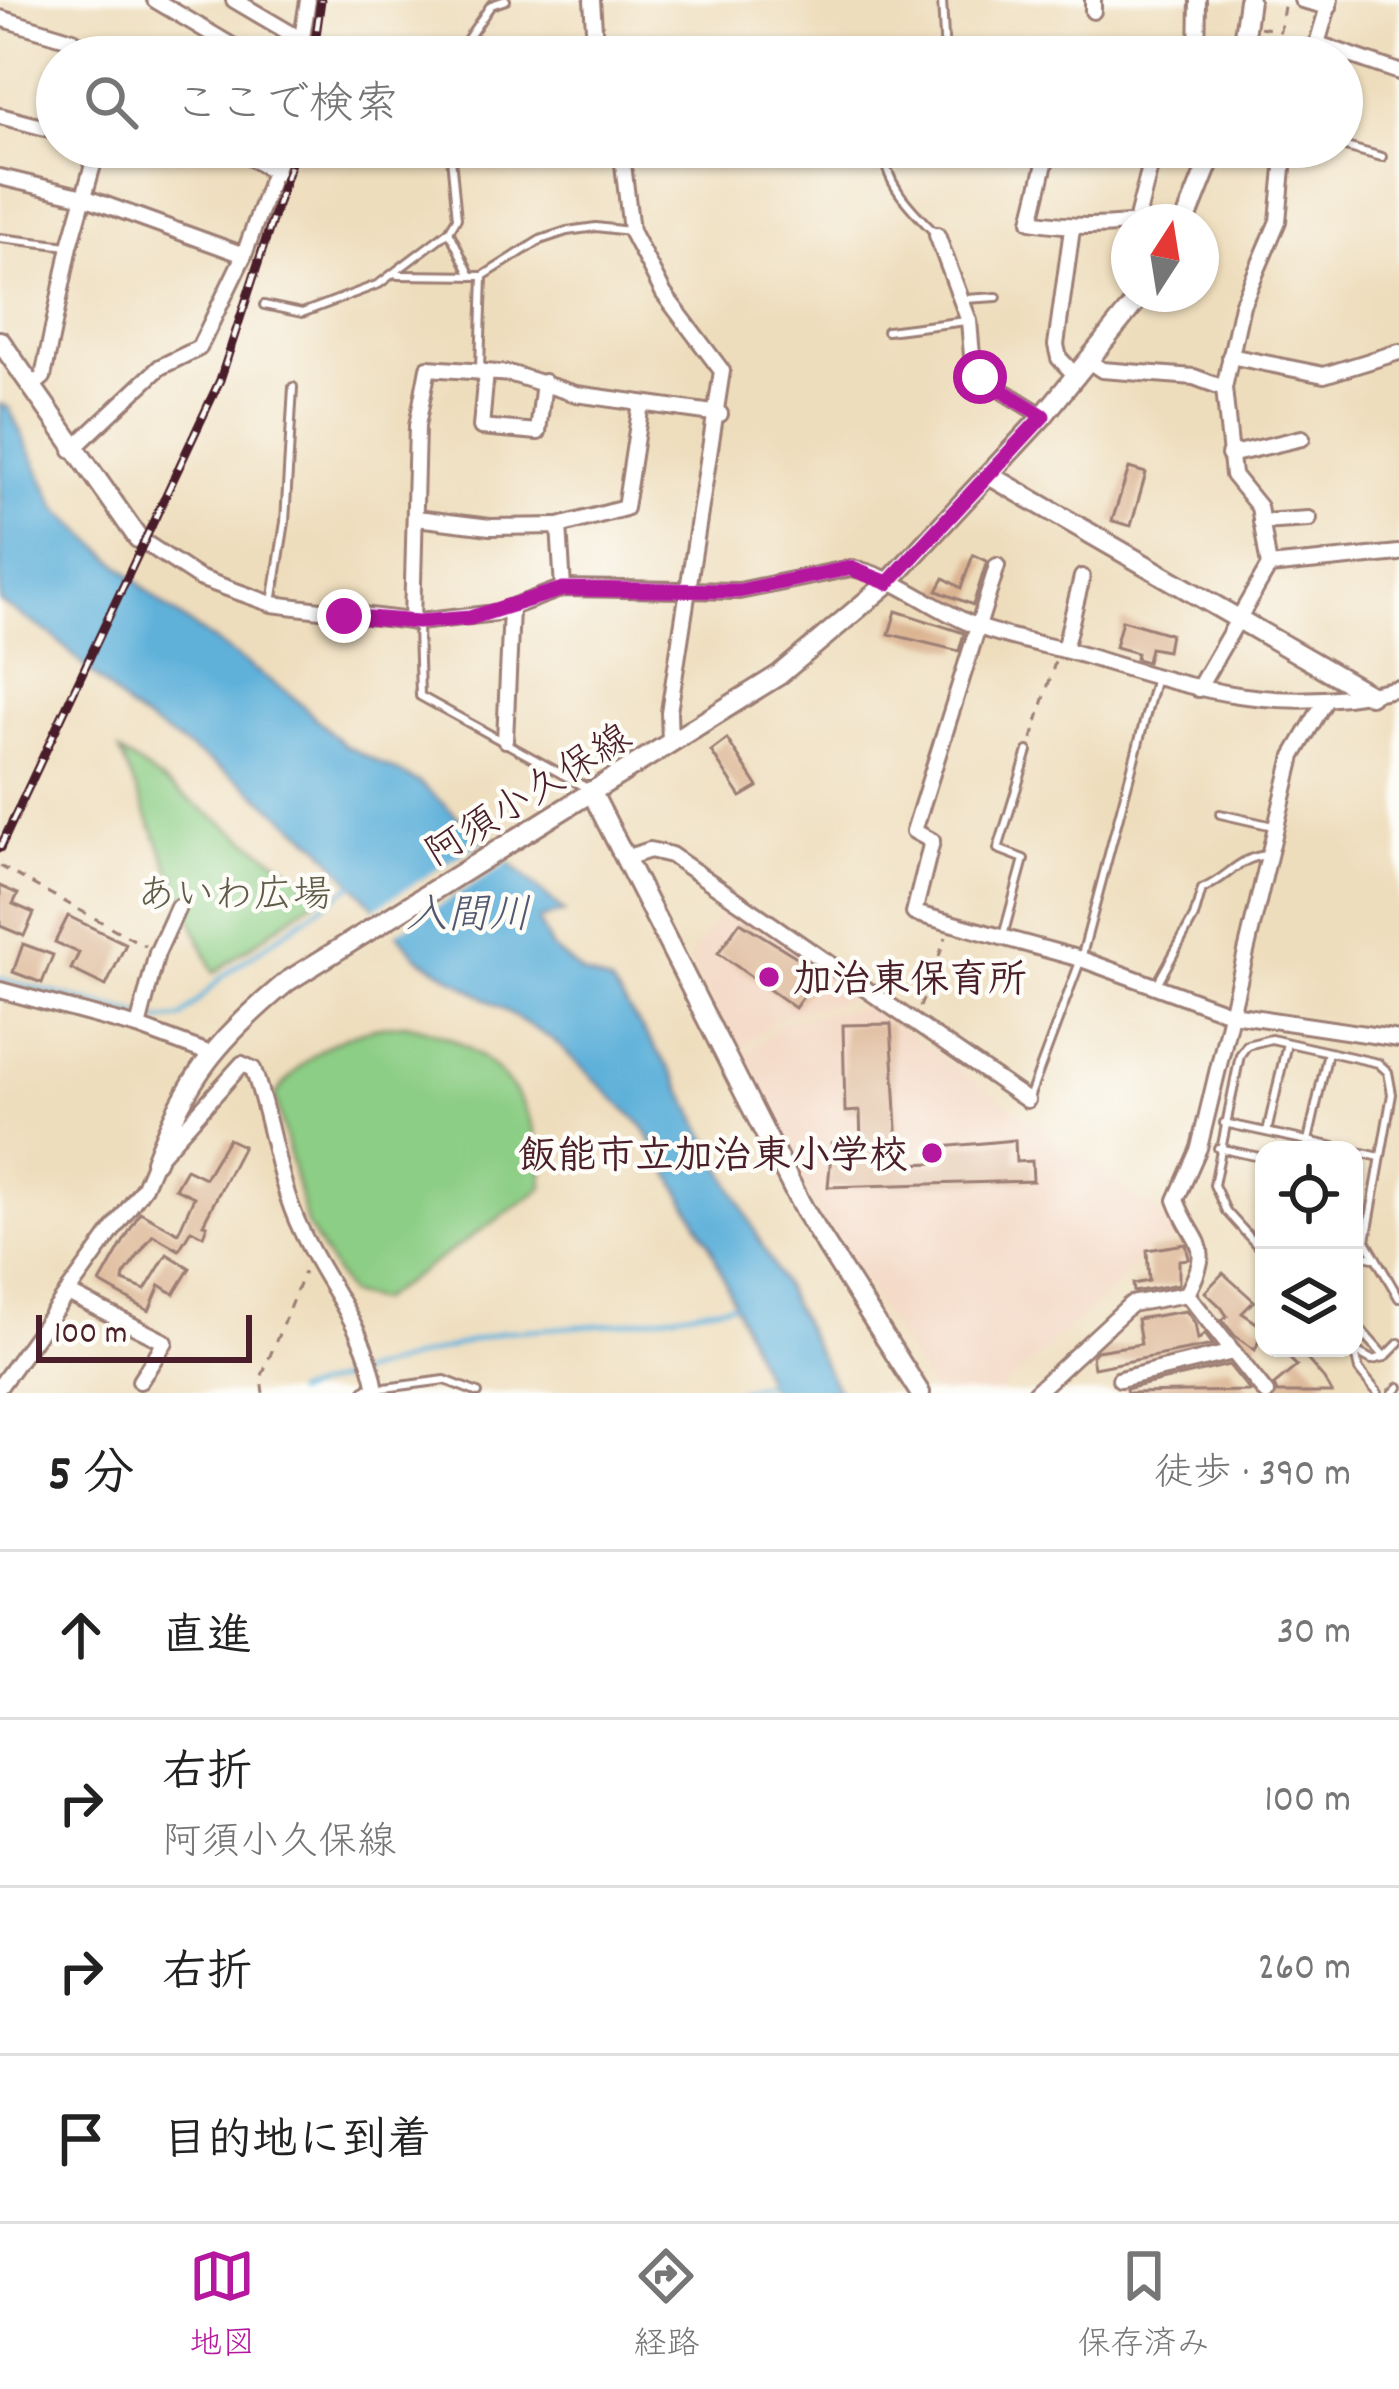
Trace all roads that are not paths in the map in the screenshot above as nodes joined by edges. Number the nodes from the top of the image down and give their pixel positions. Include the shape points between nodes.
1 (155, 0) edge
2 (234, 0) edge
3 (308, 0) edge
4 (506, 0) edge
5 (592, 0) edge
6 (942, 0) edge
7 (1198, 0) edge
8 (1249, 0) edge
9 (1302, 0) edge
10 (1330, 3) edge
11 (0, 18) edge
12 (60, 36) edge
13 (216, 36) edge
14 (295, 36) edge
15 (303, 36) edge
16 (470, 36) edge
17 (595, 36) edge
18 (944, 36) edge
19 (1197, 36) edge
20 (1244, 36) edge
21 (1320, 36) edge
22 (1363, 63) edge
23 (1399, 72) edge
24 (0, 116) edge
25 (36, 125) edge
26 (1363, 152) edge
27 (1382, 157) dead end
28 (92, 168) edge
29 (268, 168) edge
30 (277, 168) edge
31 (452, 168) edge
32 (624, 168) edge
33 (886, 168) edge
34 (1044, 168) edge
35 (1148, 168) edge
36 (1207, 168) edge
37 (1283, 168) edge
38 (276, 173) junction
39 (0, 176) edge
40 (84, 197) junction
41 (1138, 204) edge
42 (1192, 204) edge
43 (1111, 223) edge
44 (1072, 229) junction
45 (449, 231) junction
46 (631, 231) junction
47 (937, 235) joint
48 (0, 238) edge
49 (70, 246) junction
50 (244, 255) junction
51 (394, 274) junction
52 (484, 276) junction
53 (471, 278) junction
54 (997, 297) dead end
55 (962, 299) junction
56 (264, 305) dead end
57 (1128, 312) edge
58 (969, 321) junction
59 (887, 331) dead end
60 (0, 341) edge
61 (1399, 352) edge
62 (1230, 356) junction
63 (1083, 370) junction
64 (483, 372) junction
65 (544, 382) junction
66 (32, 386) junction
67 (293, 387) dead end
68 (1224, 388) junction
69 (641, 404) junction
70 (720, 414) junction
71 (1043, 416) junction
72 (1302, 438) dead end
73 (72, 450) junction
74 (1228, 455) junction
75 (988, 475) junction
76 (416, 518) junction
77 (1309, 519) dead end
78 (1261, 522) junction
79 (559, 526) junction
80 (138, 538) joint
81 (1399, 553) edge
82 (997, 566) dead end
83 (1269, 566) junction
84 (1082, 578) dead end
85 (888, 583) junction
86 (563, 589) junction
87 (688, 593) junction
88 (272, 604) junction
89 (511, 609) junction
90 (1239, 620) junction
91 (415, 622) junction
92 (979, 628) junction
93 (1061, 649) junction
94 (1156, 677) junction
95 (1399, 688) edge
96 (1198, 689) junction
97 (1370, 695) junction
98 (1324, 703) junction
99 (505, 740) junction
100 (670, 742) junction
101 (1028, 751) road end
102 (591, 791) junction
103 (1220, 814) dead end
104 (1276, 827) junction
105 (1270, 855) junction
106 (626, 858) junction
107 (178, 907) dead end
108 (1003, 936) junction
109 (1081, 959) junction
110 (1156, 987) junction
111 (0, 990) edge
112 (1232, 1014) junction
113 (139, 1020) junction
114 (1399, 1039) edge
115 (1287, 1042) junction
116 (1328, 1052) junction
117 (211, 1054) junction
118 (1027, 1100) joint
119 (1224, 1123) junction
120 (1267, 1132) junction
121 (1293, 1141) edge
122 (1308, 1141) edge
123 (1218, 1148) junction
124 (1363, 1153) edge
125 (1255, 1156) edge
126 (1380, 1157) junction
127 (155, 1161) junction
128 (1246, 1233) junction
129 (1255, 1235) edge
130 (1260, 1249) edge
131 (1363, 1256) edge
132 (1373, 1258) junction
133 (68, 1293) junction
134 (1187, 1294) junction
135 (1399, 1298) edge
136 (1363, 1332) edge
137 (1399, 1343) edge
138 (1233, 1352) junction
139 (1363, 1356) edge
140 (1355, 1357) edge
141 (1385, 1357) junction
142 (1120, 1379) dead end
143 (140, 1381) dead end
144 (0, 1386) edge
145 (372, 1387) edge
146 (478, 1393) edge
147 (920, 1393) edge
148 (1035, 1393) edge
149 (1267, 1393) edge
150 (1378, 1393) edge

1 - 13 street
2 - 14 street
3 - 15 street
4 - 16 lane via 491,5
5 - 17 street
6 - 18 lane
7 - 19 street
8 - 20 street
9 - 10 street
10 - 21 street
11 - 12 street
22 - 23 street
24 - 25 street
26 - 27 lane
28 - 40 street
29 - 38 street
30 - 38 street
31 - 45 lane via 457,218
32 - 46 street
33 - 47 lane
34 - 44 street via 1031,221
35 - 41 street
36 - 42 street
37 - 62 street via 1278,220
38 - 50 street
39 - 40 street
40 - 49 street
40 - 50 street
43 - 44 street
44 - 63 street via 1055,345 1059,358
45 - 51 lane
45 - 53 lane
46 - 52 lane via 567,231
46 - 70 street via 664,294 722,366
47 - 55 street
48 - 49 lane
49 - 66 street via 43,377
50 - 73 street via 234,295 199,348 160,367
51 - 53 lane
51 - 56 lane via 302,313
52 - 53 lane
52 - 64 lane
54 - 55 lane
55 - 58 street
57 - 63 street, 阿須小久保線
58 - 59 lane
58 - 71 street via 980,377
60 - 66 street
61 - 62 street via 1324,374
62 - 68 street
63 - 68 street via 1194,377
63 - 71 street, 阿須小久保線
64 - 65 street
64 - 65 street via 481,427 538,432
64 - 76 street via 428,368 417,426
65 - 69 street
66 - 73 street
67 - 88 lane
68 - 74 street
69 - 70 street
69 - 79 street via 625,508
70 - 87 street
71 - 75 street, 阿須小久保線
72 - 74 street
73 - 80 street
74 - 78 street
75 - 85 street, 阿須小久保線
75 - 90 street
76 - 79 street
76 - 91 street
77 - 78 street
78 - 83 street
79 - 86 street
80 - 88 street via 199,578
81 - 83 street
82 - 92 street
83 - 90 street
84 - 93 street
85 - 87 street via 850,568
85 - 92 street
85 - 100 street, 阿須小久保線 via 779,675
86 - 87 street
86 - 89 street
87 - 100 street
88 - 91 street
89 - 91 street
89 - 99 street
90 - 96 street
90 - 97 street
91 - 99 lane via 420,696
92 - 93 street
92 - 108 street via 914,831 932,841 914,913
93 - 94 street
94 - 96 street
94 - 109 lane
95 - 97 street
96 - 98 street
97 - 98 street
98 - 104 street via 1293,756
99 - 102 lane
100 - 102 street, 阿須小久保線
101 - 108 lane via 998,849 1024,859
102 - 106 street
102 - 117 street, 阿須小久保線 via 272,994
103 - 104 lane
104 - 105 street
105 - 110 lane via 1240,860 1202,889
105 - 112 street
106 - 118 street via 650,850 671,855
106 - 147 street via 804,1210
107 - 113 street
108 - 109 street
109 - 110 street
109 - 118 lane
110 - 112 street
111 - 113 street
112 - 114 street
112 - 134 street via 1199,1148 1176,1200 1204,1247
113 - 117 street
115 - 116 lane
115 - 119 lane via 1247,1045
115 - 120 lane
116 - 122 lane
116 - 126 lane via 1388,1072 1392,1094
117 - 127 street, 阿須小久保線 via 184,1090
119 - 120 lane
119 - 123 lane
120 - 121 lane
123 - 125 lane
123 - 128 lane via 1214,1185
124 - 126 lane
126 - 132 lane via 1367,1224
127 - 133 street, 阿須小久保線
127 - 145 street via 226,1079 242,1064 253,1069 300,1229 367,1352
128 - 129 lane
128 - 130 lane
131 - 132 lane
132 - 135 lane
133 - 143 street via 165,1342
133 - 144 street, 阿須小久保線
134 - 138 street
134 - 148 street via 1131,1304
136 - 141 lane
137 - 141 lane
138 - 142 street
138 - 149 street
139 - 141 lane
140 - 150 lane
145 - 146 lane via 445,1380

